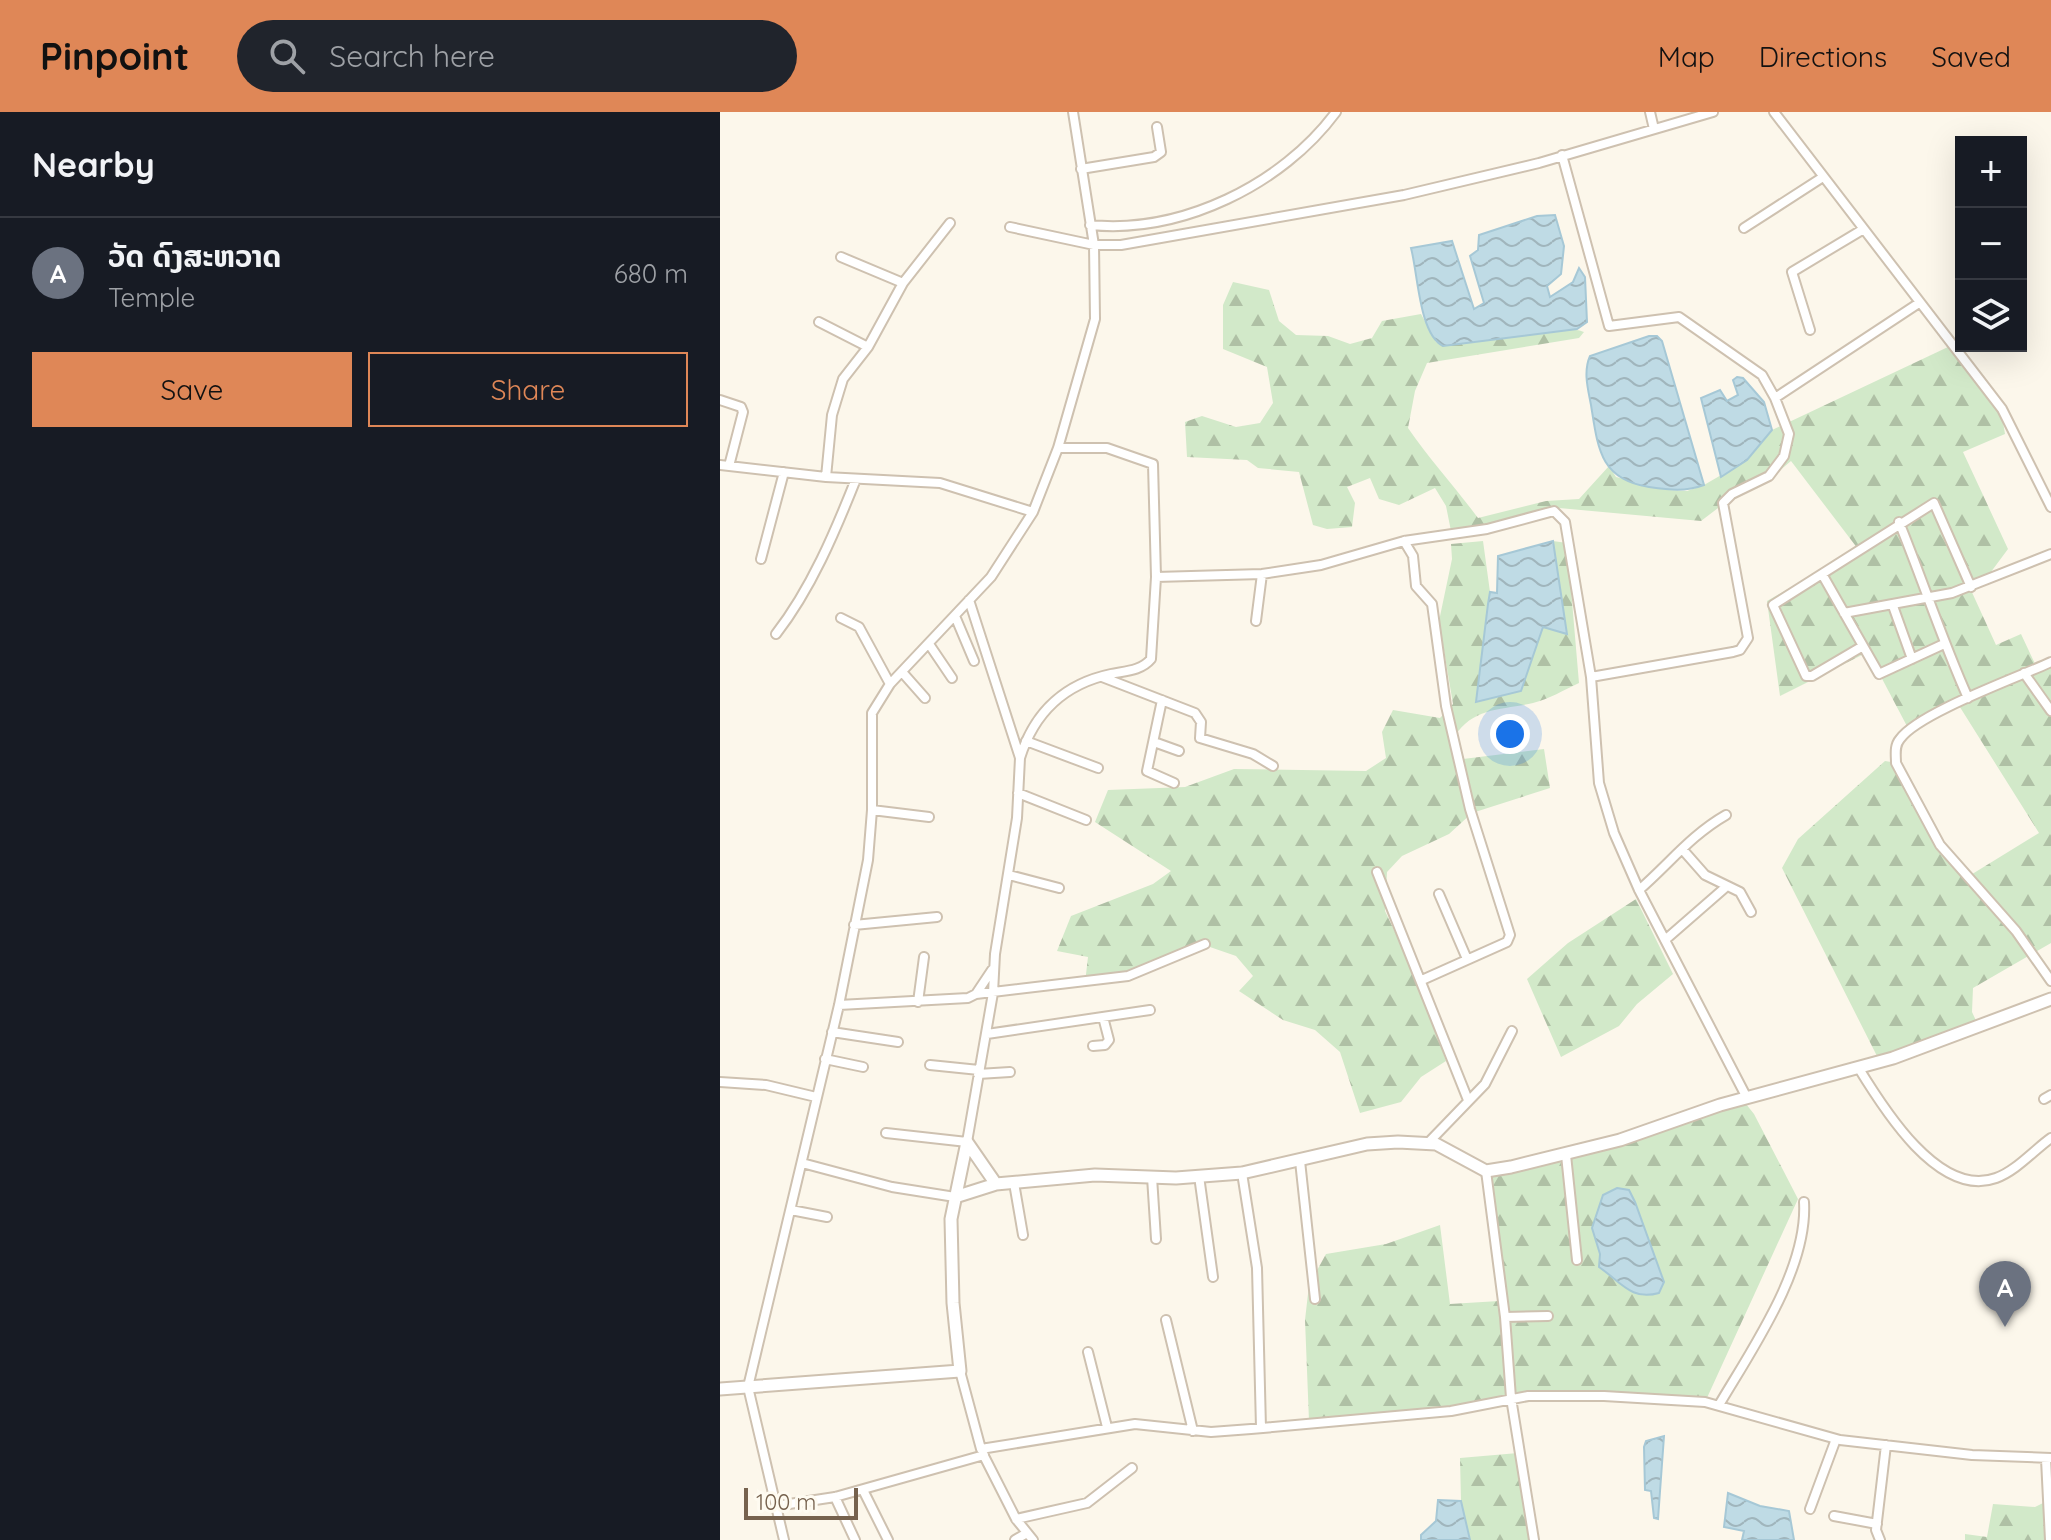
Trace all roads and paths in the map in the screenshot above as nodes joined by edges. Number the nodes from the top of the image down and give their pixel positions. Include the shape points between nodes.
1 (1073, 112) edge
2 (1336, 112) edge
3 (1650, 112) edge
4 (1713, 112) edge
5 (1774, 112) edge
6 (1157, 127) dead end
7 (1654, 129) junction
8 (1562, 155) junction
9 (1081, 169) junction
10 (1823, 177) junction
11 (950, 223) dead end
12 (1090, 225) junction
13 (1010, 227) dead end
14 (1744, 228) dead end
15 (1862, 230) junction
16 (1094, 245) junction
17 (841, 257) dead end
18 (903, 283) junction
19 (1919, 303) junction
20 (819, 322) dead end
21 (1810, 330) dead end
22 (868, 347) junction
23 (1775, 398) junction
24 (720, 400) edge
25 (1058, 448) junction
26 (724, 465) edge
27 (784, 472) junction
28 (826, 477) junction
29 (856, 479) junction
30 (2051, 507) edge
31 (1033, 512) junction
32 (1899, 522) junction
33 (1404, 541) junction
34 (2051, 554) edge
35 (761, 559) dead end
36 (1262, 574) junction
37 (1822, 574) junction
38 (1156, 577) junction
39 (1971, 587) junction
40 (1931, 598) junction
41 (969, 600) junction
42 (1893, 606) junction
43 (1844, 613) junction
44 (955, 616) junction
45 (841, 618) dead end
46 (1256, 621) dead end
47 (776, 634) dead end
48 (929, 644) junction
49 (1944, 644) junction
50 (1863, 646) junction
51 (1912, 659) junction
52 (974, 661) dead end
53 (2051, 662) edge
54 (902, 672) junction
55 (2024, 673) junction
56 (1101, 676) junction
57 (1591, 677) junction
58 (952, 678) dead end
59 (890, 684) junction
60 (925, 698) dead end
61 (1968, 698) junction
62 (1162, 700) junction
63 (2051, 711) edge
64 (1026, 741) junction
65 (1154, 742) junction
66 (1179, 751) dead end
67 (1020, 758) junction
68 (1273, 766) dead end
69 (1098, 768) dead end
70 (1174, 783) dead end
71 (1018, 793) junction
72 (872, 810) junction
73 (1726, 815) dead end
74 (929, 817) dead end
75 (1086, 820) dead end
76 (1683, 850) junction
77 (1377, 872) dead end
78 (1009, 875) junction
79 (1727, 886) junction
80 (1059, 888) dead end
81 (1639, 890) junction
82 (1439, 894) dead end
83 (1751, 912) dead end
84 (937, 917) dead end
85 (854, 925) junction
86 (1665, 940) junction
87 (1205, 944) dead end
88 (924, 957) dead end
89 (1467, 959) junction
90 (993, 968) junction
91 (2049, 974) edge
92 (1422, 980) junction
93 (993, 993) junction
94 (976, 994) junction
95 (2051, 999) edge
96 (918, 1002) junction
97 (839, 1005) junction
98 (1150, 1010) dead end
99 (1103, 1017) junction
100 (1512, 1031) dead end
101 (832, 1032) junction
102 (987, 1034) junction
103 (898, 1042) dead end
104 (1093, 1046) dead end
105 (825, 1059) junction
106 (930, 1065) dead end
107 (863, 1067) dead end
108 (1858, 1067) junction
109 (979, 1072) junction
110 (1010, 1072) dead end
111 (720, 1082) edge
112 (816, 1097) junction
113 (1747, 1098) junction
114 (1468, 1100) junction
115 (886, 1133) dead end
116 (2051, 1138) edge
117 (967, 1142) junction
118 (1429, 1142) junction
119 (1566, 1155) junction
120 (1300, 1161) junction
121 (802, 1163) junction
122 (1486, 1171) junction
123 (1242, 1173) junction
124 (1199, 1176) junction
125 (1152, 1177) junction
126 (1014, 1183) junction
127 (996, 1184) junction
128 (955, 1197) junction
129 (1804, 1202) dead end
130 (791, 1210) junction
131 (827, 1217) dead end
132 (1023, 1235) dead end
133 (1156, 1239) dead end
134 (1577, 1260) dead end
135 (1213, 1277) dead end
136 (1315, 1299) dead end
137 (1548, 1316) dead end
138 (1505, 1317) junction
139 (1166, 1320) dead end
140 (1088, 1352) dead end
141 (960, 1371) junction
142 (748, 1387) junction
143 (720, 1389) edge
144 (1511, 1398) junction
145 (1719, 1405) junction
146 (1107, 1427) junction
147 (1261, 1428) junction
148 (1193, 1431) junction
149 (1836, 1439) junction
150 (1886, 1445) junction
151 (982, 1452) junction
152 (2048, 1458) edge
153 (1132, 1468) dead end
154 (863, 1490) junction
155 (835, 1497) junction
156 (776, 1506) junction
157 (1810, 1509) dead end
158 (1834, 1516) dead end
159 (1016, 1519) junction
160 (1877, 1524) junction
161 (1030, 1536) edge
162 (784, 1540) edge
163 (855, 1540) edge
164 (888, 1540) edge
165 (1015, 1540) edge
166 (1534, 1540) edge
167 (1880, 1540) edge
168 (2050, 1540) edge

1 - 9 street
2 - 12 street via 1322,131 1254,185 1206,210 1115,227
3 - 7 street
4 - 7 street
5 - 10 street
6 - 9 street via 1161,152 1154,157
7 - 8 street
8 - 16 street via 1404,195 1121,245
8 - 23 street via 1609,326 1679,317 1762,375
9 - 12 street
10 - 14 street
10 - 15 street
11 - 18 street
12 - 16 street
13 - 16 street
15 - 19 street
15 - 21 street via 1792,272
16 - 25 street via 1095,319
17 - 18 street
18 - 22 street
19 - 23 street
19 - 30 street via 2002,409
20 - 22 street
22 - 28 street via 851,365 835,397
23 - 57 street via 1789,434 1784,456 1769,476 1727,497 1722,511 1740,587 1746,645 1733,652
24 - 26 street via 743,412
25 - 31 street
25 - 38 street via 1107,448 1152,462
26 - 27 street
27 - 28 street
27 - 35 street
28 - 29 street
29 - 31 street via 940,483
29 - 47 street via 799,603
31 - 41 street via 991,577
32 - 37 street
32 - 39 street via 1934,503
32 - 40 street
33 - 36 street via 1321,565
33 - 57 street via 1560,514
33 - 89 street via 1413,556 1416,586 1432,604 1446,706 1470,809 1510,935 1507,942
34 - 39 street
36 - 38 street
36 - 46 street
37 - 43 street
37 - 50 street via 1773,605 1803,672 1812,676
38 - 56 street via 1151,659 1141,668
39 - 40 street
40 - 42 street
40 - 49 street
41 - 44 street
41 - 67 street
42 - 43 street
42 - 51 street
43 - 50 street
44 - 48 street
44 - 52 street
45 - 59 street via 859,627
48 - 54 street
48 - 58 street
49 - 51 street
49 - 61 street
50 - 51 street via 1879,674
53 - 55 street
54 - 59 street
54 - 60 street
55 - 61 street
55 - 63 street
56 - 62 street
56 - 64 street via 1050,704
57 - 81 street via 1599,783
59 - 72 street via 870,722
61 - 91 street via 1909,730 1898,741 1896,763 1940,845
62 - 65 street
62 - 68 street via 1200,717 1200,738 1253,754
64 - 67 street
64 - 69 street
65 - 66 street
65 - 70 street via 1147,771
67 - 71 street
71 - 75 street
71 - 78 street
72 - 74 street
72 - 85 street
73 - 76 street via 1701,829
76 - 79 street via 1697,869
76 - 81 street
77 - 92 street
78 - 80 street
78 - 90 street
79 - 83 street via 1740,892
79 - 86 street
81 - 86 street
82 - 89 street
84 - 85 street
85 - 97 street
86 - 113 street
87 - 93 street via 1128,976
88 - 96 street
89 - 92 street
90 - 93 street
90 - 94 street
92 - 114 street
93 - 94 street
93 - 102 street
94 - 96 street
95 - 108 street
96 - 97 street
97 - 101 street
98 - 99 street
99 - 102 street
99 - 104 street via 1109,1040
100 - 114 street via 1494,1070
101 - 103 street
101 - 105 street
102 - 109 street
105 - 107 street
105 - 112 street
106 - 109 street
108 - 113 street
108 - 116 street via 1907,1137 1934,1164 1966,1181 1997,1178
109 - 110 street
109 - 117 street
111 - 112 street via 766,1085
112 - 121 street
113 - 119 street
114 - 118 street
115 - 117 street
117 - 127 street
117 - 128 street
118 - 120 street via 1367,1144
118 - 122 street
119 - 122 street
119 - 134 street
120 - 123 street
120 - 136 street
121 - 128 street
121 - 130 street
122 - 138 street
123 - 124 street
123 - 147 street via 1257,1268
124 - 125 street
124 - 135 street
125 - 126 street via 1095,1175
125 - 133 street
126 - 127 street
126 - 132 street
127 - 128 street
128 - 141 street via 953,1294
129 - 145 street via 1803,1240 1765,1328
130 - 131 street
130 - 142 street
137 - 138 street
138 - 144 street
139 - 148 street
140 - 146 street
141 - 142 street
141 - 151 street
142 - 143 street
142 - 156 street
144 - 145 street via 1604,1396
144 - 147 street via 1451,1411
144 - 166 street
145 - 149 street
146 - 148 street via 1135,1424
146 - 151 street
147 - 148 street
149 - 150 street
149 - 157 street
150 - 152 street
150 - 160 street
151 - 154 street
151 - 159 street
152 - 168 street
153 - 159 street via 1087,1503
154 - 155 street
154 - 164 street
155 - 156 street
155 - 163 street
156 - 162 street
158 - 160 street
159 - 161 street
160 - 167 street
161 - 165 street

